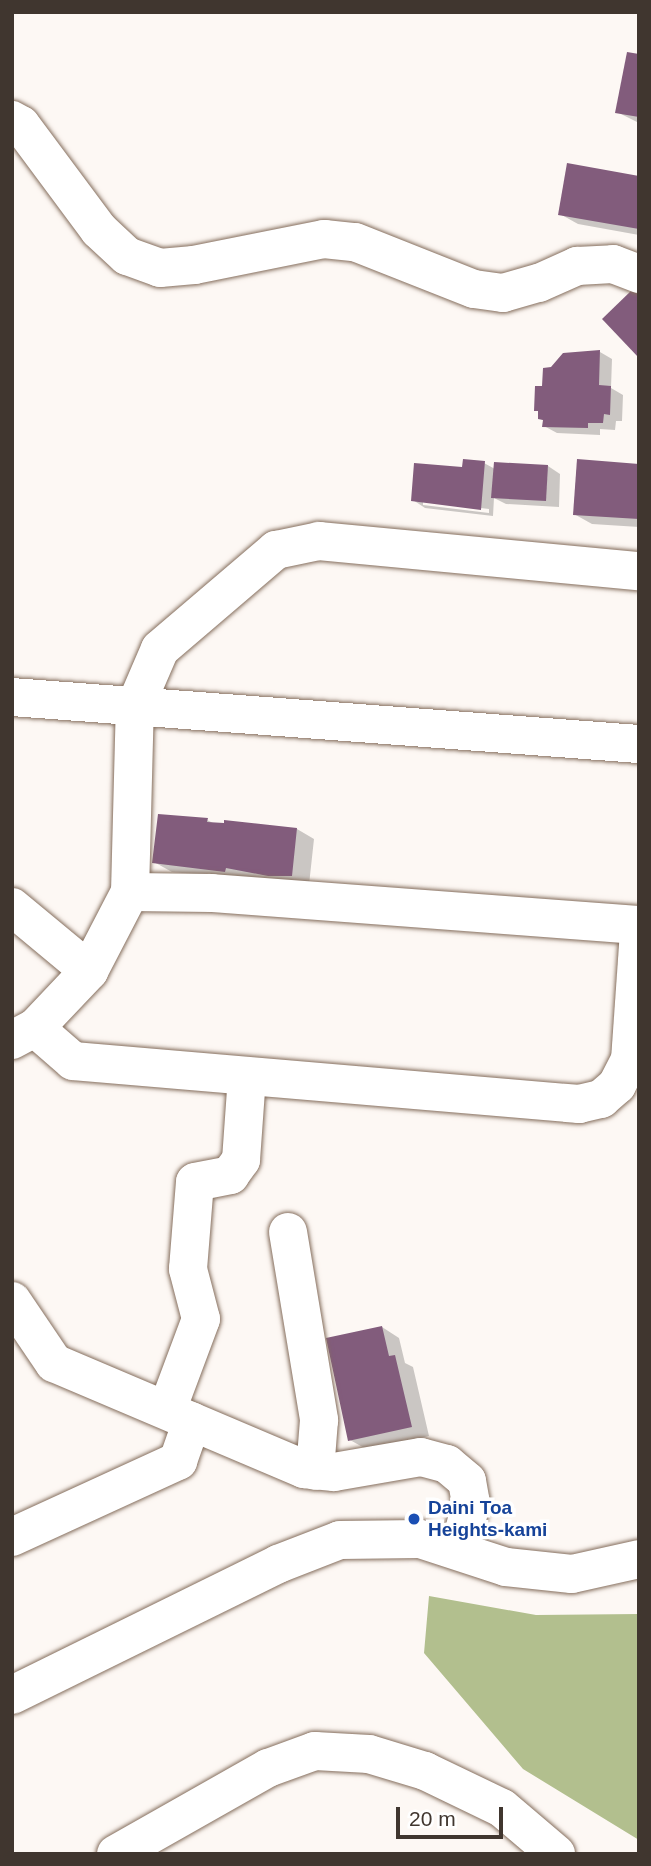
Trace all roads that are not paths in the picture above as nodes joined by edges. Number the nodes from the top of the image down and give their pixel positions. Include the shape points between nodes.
1 (12, 120) edge
2 (639, 274) edge
3 (639, 571) edge
4 (12, 697) edge
5 (135, 707) junction
6 (639, 744) edge
7 (130, 891) junction
8 (14, 910) edge
9 (639, 928) edge
10 (89, 971) junction
11 (23, 1034) edge
12 (247, 1076) junction
13 (288, 1232) dead end
14 (12, 1301) edge
15 (25, 1344) edge
16 (180, 1415) junction
17 (315, 1471) junction
18 (12, 1537) edge
19 (459, 1551) junction
20 (639, 1559) edge
21 (12, 1695) edge
22 (542, 1850) edge
23 (116, 1854) edge

1 - 2 street via 99,230 127,256 160,268 324,239 355,242 474,289 503,293 576,266 612,264
3 - 5 street via 319,541 276,550 160,649
4 - 5 street
5 - 6 street
5 - 7 street
7 - 9 street via 212,893
7 - 10 street
8 - 10 street
9 - 12 street via 630,1060 617,1085 601,1099 579,1104
10 - 11 street
11 - 12 street via 73,1061
12 - 16 street via 241,1160 230,1175 195,1182 188,1269 201,1319
13 - 17 street via 319,1420
14 - 15 street
15 - 16 street via 54,1363
16 - 17 street
16 - 18 street via 178,1461
17 - 19 street via 421,1457 447,1464 467,1480 471,1503
19 - 20 street via 506,1567 572,1574
19 - 21 street via 420,1539 340,1540 278,1564
22 - 23 street via 502,1808 425,1771 369,1754 315,1751 268,1768

